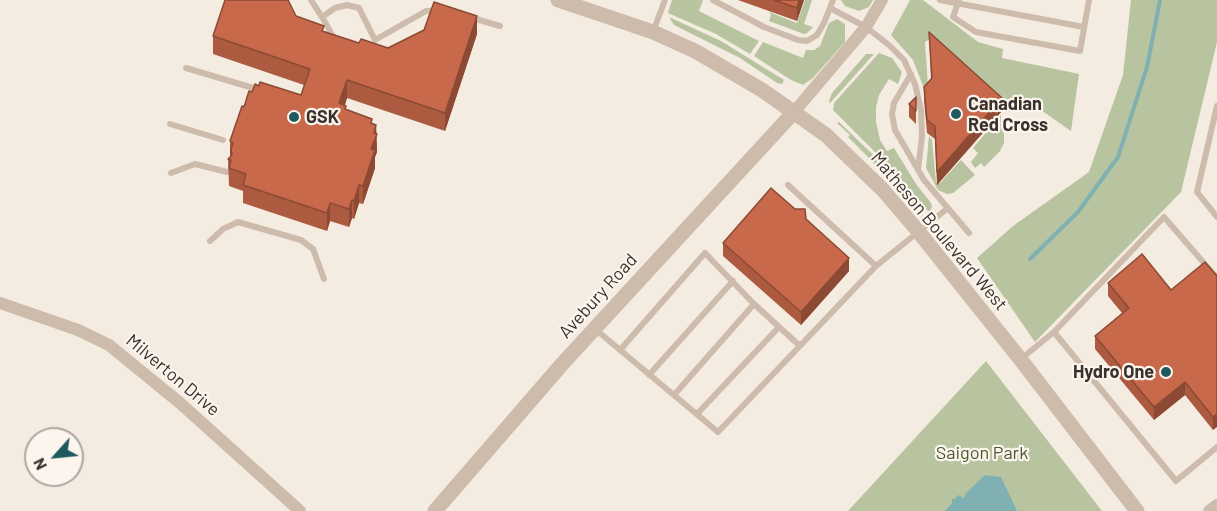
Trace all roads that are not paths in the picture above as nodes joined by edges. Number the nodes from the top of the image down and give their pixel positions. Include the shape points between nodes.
1 (311, 0) edge
2 (558, 0) edge
3 (665, 0) edge
4 (713, 0) edge
5 (833, 0) edge
6 (882, 0) edge
7 (940, 0) edge
8 (1089, 0) edge
9 (958, 2) edge
10 (354, 3) edge
11 (830, 8) junction
12 (451, 13) edge
13 (461, 15) edge
14 (322, 18) junction
15 (500, 26) dead end
16 (866, 27) junction
17 (1084, 27) junction
18 (653, 32) junction
19 (375, 40) junction
20 (365, 43) edge
21 (340, 45) edge
22 (186, 68) dead end
23 (911, 74) junction
24 (263, 91) edge
25 (1217, 106) edge
26 (794, 112) junction
27 (170, 124) dead end
28 (223, 140) dead end
29 (918, 170) junction
30 (227, 172) edge
31 (171, 173) dead end
32 (788, 185) dead end
33 (948, 208) junction
34 (1217, 217) edge
35 (918, 231) junction
36 (969, 233) dead end
37 (210, 241) dead end
38 (876, 266) junction
39 (1217, 278) edge
40 (324, 279) dead end
41 (733, 281) junction
42 (0, 303) edge
43 (754, 303) junction
44 (779, 327) junction
45 (595, 329) junction
46 (1054, 332) junction
47 (800, 346) junction
48 (620, 350) junction
49 (1021, 360) junction
50 (649, 375) junction
51 (674, 395) junction
52 (696, 414) junction
53 (1217, 447) edge
54 (1217, 505) edge
55 (300, 511) edge
56 (435, 511) edge
57 (1137, 511) edge
58 (1209, 511) edge

1 - 14 lane
2 - 18 street, Matheson Boulevard West
3 - 18 lane
4 - 11 lane via 764,27 807,41 817,36
5 - 11 lane
6 - 16 street
7 - 9 lane
8 - 17 lane
9 - 17 lane
9 - 17 lane via 953,17 976,32 1080,51
10 - 14 lane
10 - 19 lane
11 - 16 lane
12 - 19 lane via 426,11
13 - 15 lane
14 - 21 lane
16 - 23 lane via 904,60
16 - 26 street
18 - 26 street, Matheson Boulevard West via 729,69
19 - 20 lane
22 - 24 lane
23 - 29 lane via 921,110
23 - 29 lane via 894,102 892,114 896,130
25 - 34 lane via 1197,192
26 - 35 street, Matheson Boulevard West via 855,162
26 - 45 street, Avebury Road
27 - 28 lane
29 - 33 lane
30 - 31 lane via 195,164
32 - 38 lane
33 - 35 lane
33 - 36 lane
35 - 38 lane
35 - 49 street, Matheson Boulevard West
37 - 40 lane via 223,228 238,222 301,240 313,249
38 - 47 lane
39 - 46 lane via 1164,217
41 - 43 lane
41 - 48 lane via 705,253
41 - 50 lane
42 - 55 street, Milverton Drive via 110,345
43 - 44 lane
43 - 51 lane
44 - 47 lane
44 - 52 lane
45 - 48 lane
45 - 56 street, Avebury Road
46 - 49 lane
46 - 53 lane via 1176,481
47 - 52 lane via 718,432
48 - 50 lane
49 - 57 street, Matheson Boulevard West
50 - 51 lane
51 - 52 lane
54 - 58 street

